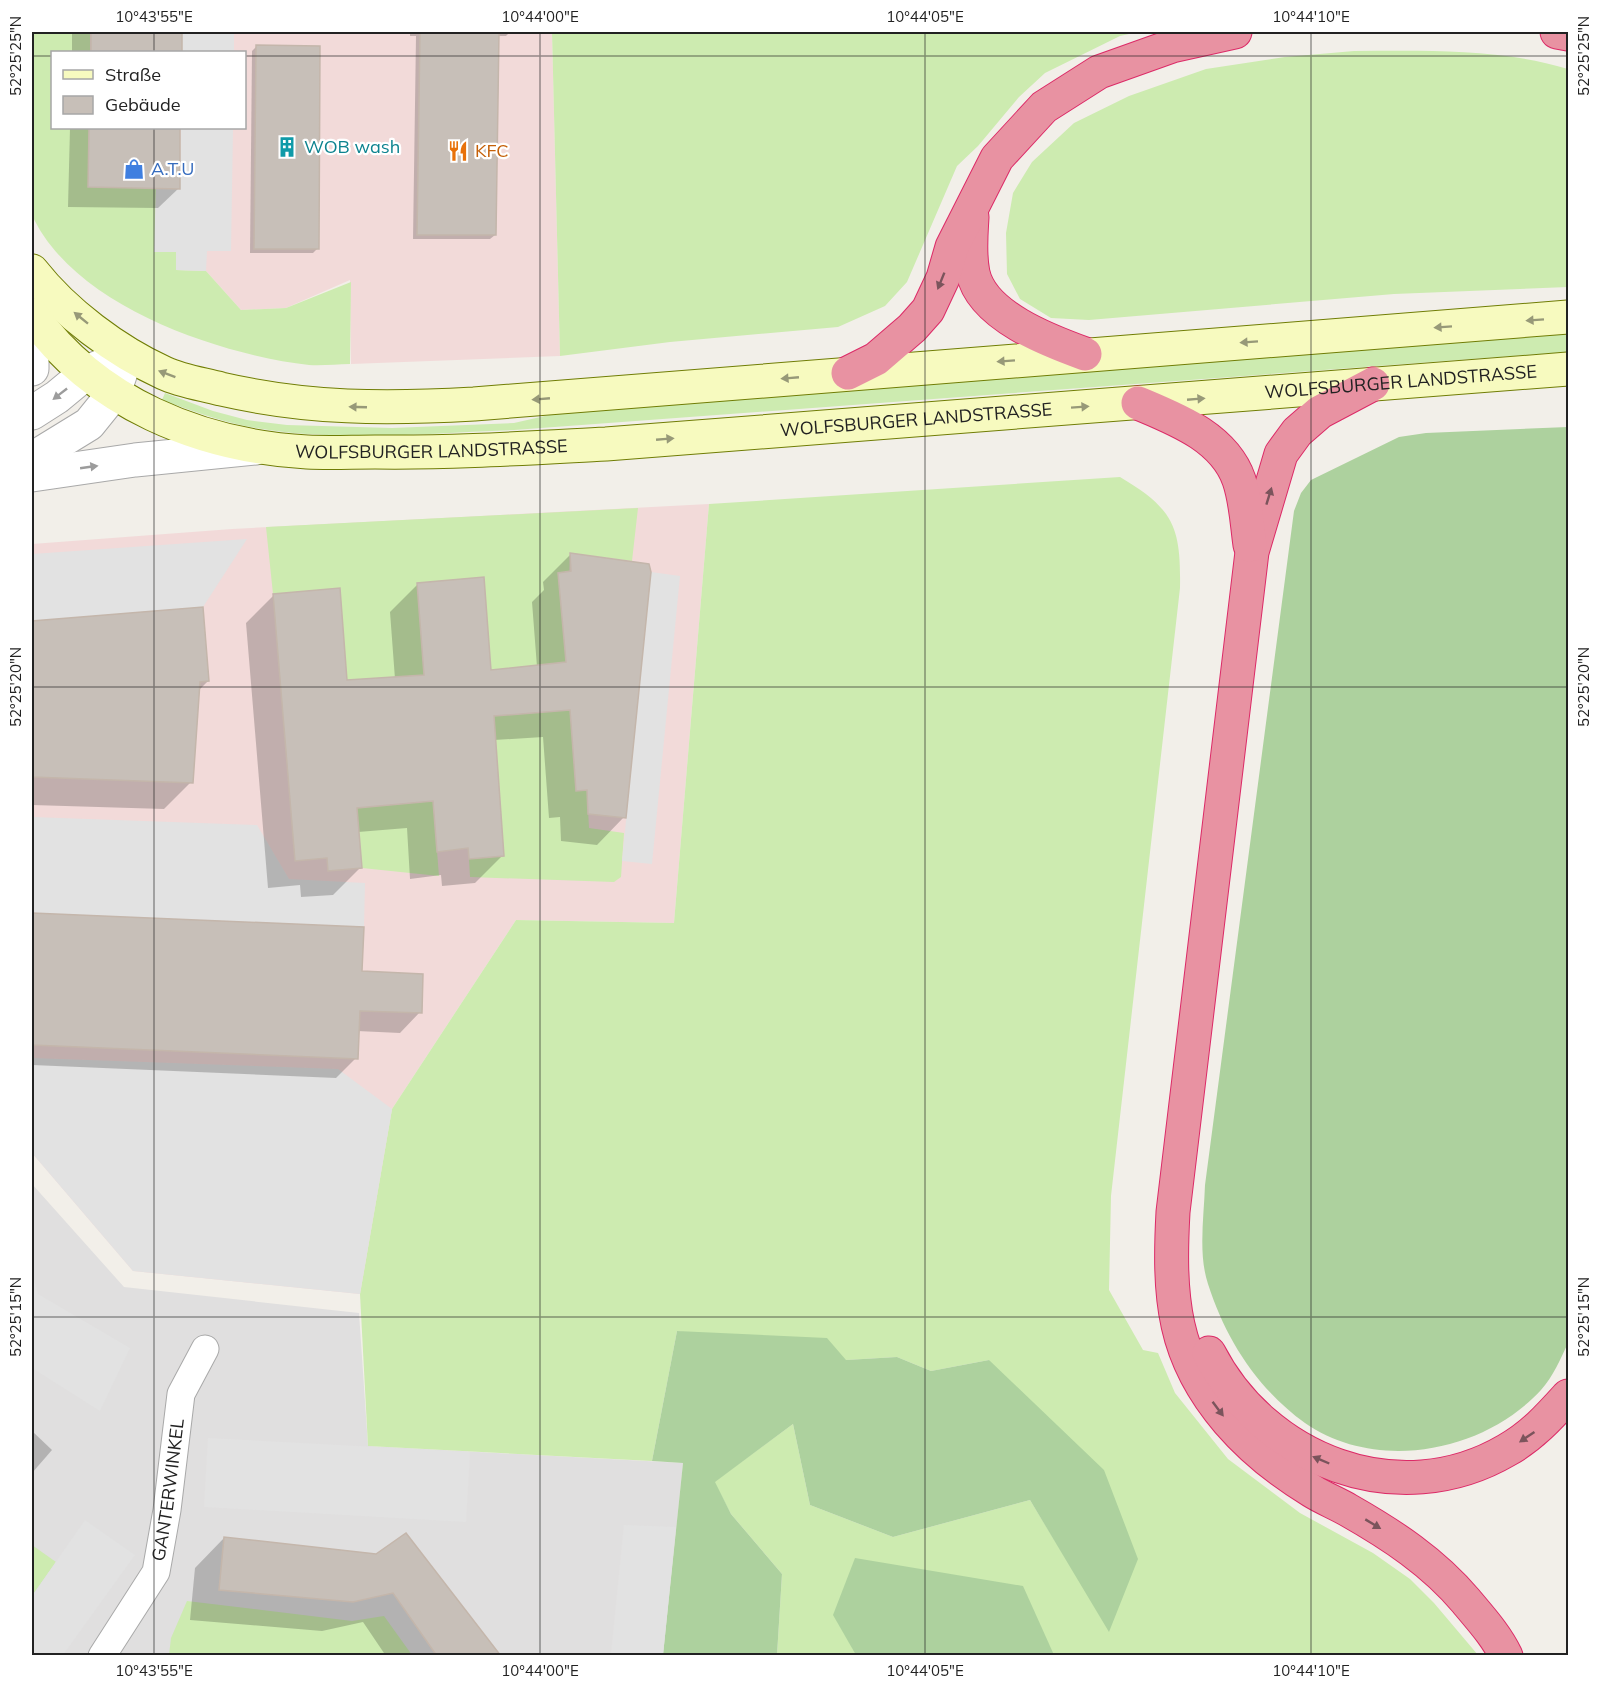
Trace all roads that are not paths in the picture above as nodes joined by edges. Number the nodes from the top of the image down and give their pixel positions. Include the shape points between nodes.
1 (1235, 32) edge
2 (1557, 32) edge
3 (1569, 34) edge
4 (972, 209) junction
5 (32, 271) edge
6 (32, 315) edge
7 (1569, 317) edge
8 (32, 350) edge
9 (127, 354) junction
10 (1085, 354) junction
11 (32, 369) edge
12 (1569, 369) edge
13 (86, 373) junction
14 (848, 373) junction
15 (1372, 384) junction
16 (114, 393) junction
17 (1138, 404) junction
18 (32, 413) edge
19 (266, 447) junction
20 (32, 459) edge
21 (32, 475) edge
22 (1252, 552) junction
23 (1172, 1277) junction
24 (205, 1349) dead end
25 (1569, 1396) edge
26 (102, 1656) edge
27 (1506, 1656) edge

1 - 4 highway via 1172,46 1099,72 1044,107 997,158
2 - 3 highway
4 - 10 highway via 973,275 986,297 1027,330
4 -> 14 highway via 952,247 928,310 876,358
9 -> 5 main road via 44,287
6 - 13 main road, WOLFSBURGER LANDSTRASSE via 48,337
7 -> 10 main road
8 - 11 street
9 - 13 street
14 -> 9 main road via 474,404 356,408 274,401 166,374
9 - 16 street
10 -> 14 main road
12 - 15 main road, WOLFSBURGER LANDSTRASSE
13 - 16 main road, WOLFSBURGER LANDSTRASSE
13 -> 18 street
17 -> 15 main road, WOLFSBURGER LANDSTRASSE
22 -> 15 highway via 1281,454 1297,432 1320,412
16 - 19 main road, WOLFSBURGER LANDSTRASSE via 146,412 203,434
16 - 20 street via 89,424
19 -> 17 main road, WOLFSBURGER LANDSTRASSE via 307,452 489,451
17 - 22 highway via 1180,420 1214,442 1239,479
21 -> 19 street, WOLFSBURGER LANDSTRASSE
22 - 23 highway via 1173,1212
25 -> 23 highway via 1538,1429 1506,1451 1466,1468 1391,1477 1322,1462 1292,1446 1240,1399 1219,1373
23 -> 27 highway via 1178,1326 1196,1373 1215,1406 1245,1441 1312,1491 1386,1532 1426,1560 1477,1614
24 - 26 street, GANTERWINKEL via 181,1394 156,1572

